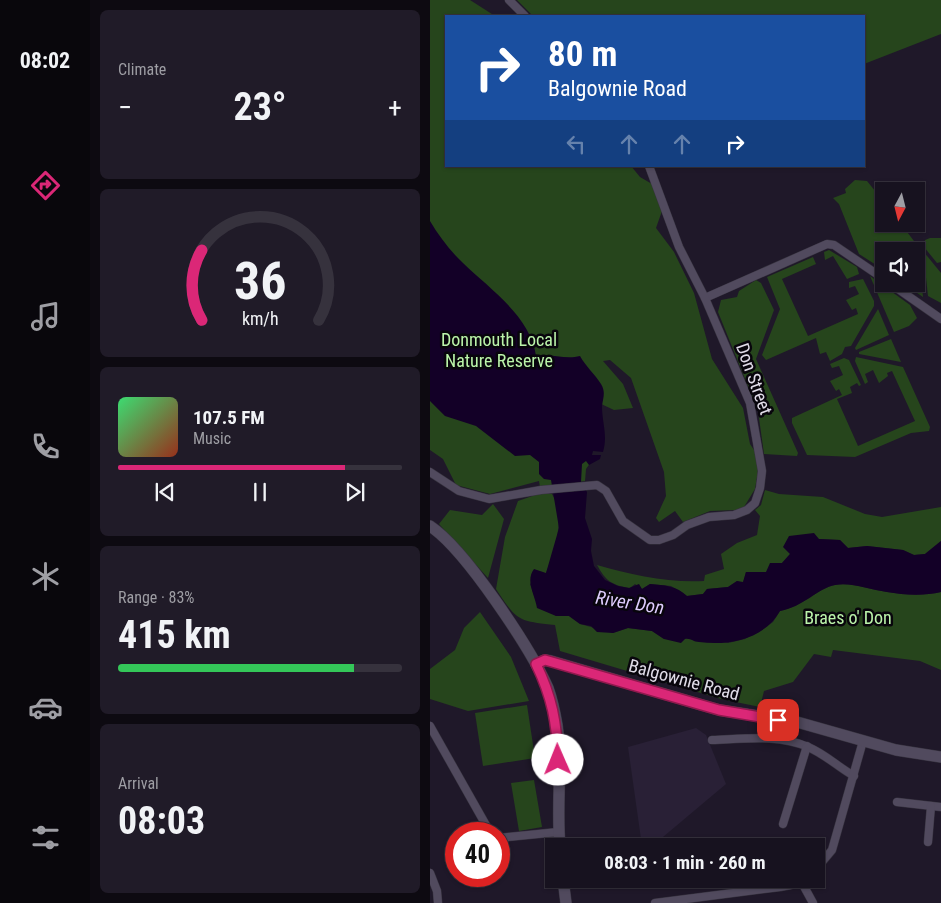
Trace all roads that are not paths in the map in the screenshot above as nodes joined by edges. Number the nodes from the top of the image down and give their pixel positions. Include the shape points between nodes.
1 (509, 0) edge
2 (524, 15) edge
3 (649, 167) edge
4 (875, 273) edge
5 (902, 292) edge
6 (705, 298) junction
7 (941, 320) edge
8 (430, 472) edge
9 (430, 526) edge
10 (536, 664) junction
11 (430, 726) edge
12 (712, 740) dead end
13 (863, 741) junction
14 (807, 746) junction
15 (941, 757) edge
16 (854, 776) junction
17 (897, 802) dead end
18 (931, 806) junction
19 (941, 807) edge
20 (485, 822) edge
21 (782, 824) dead end
22 (558, 832) junction
23 (510, 837) edge
24 (559, 838) edge
25 (928, 842) dead end
26 (825, 858) edge
27 (430, 873) edge
28 (564, 888) edge
29 (772, 888) edge
30 (805, 888) edge
31 (438, 903) edge
32 (566, 903) edge
33 (655, 903) edge
34 (812, 903) edge

1 - 2 street
3 - 6 street, Don Street via 679,247
4 - 6 street via 834,245 826,244
5 - 7 street
6 - 8 street, Don Street via 754,414 762,470 755,503 747,510 734,515 709,517 687,525 673,535 650,540 623,521 606,491 597,485 585,484 489,499 459,491
9 - 10 street via 483,586
10 - 13 street, Balgownie Road via 551,661 719,710 797,722
10 - 22 street via 548,690 557,726
11 - 20 street
12 - 14 street via 775,739
13 - 15 street, Balgownie Road
13 - 16 street
14 - 16 street
14 - 21 street
16 - 26 street via 832,850
17 - 18 street
18 - 19 street
18 - 25 street
22 - 23 street
22 - 24 street
27 - 31 street
28 - 32 street
29 - 33 street
30 - 34 street

